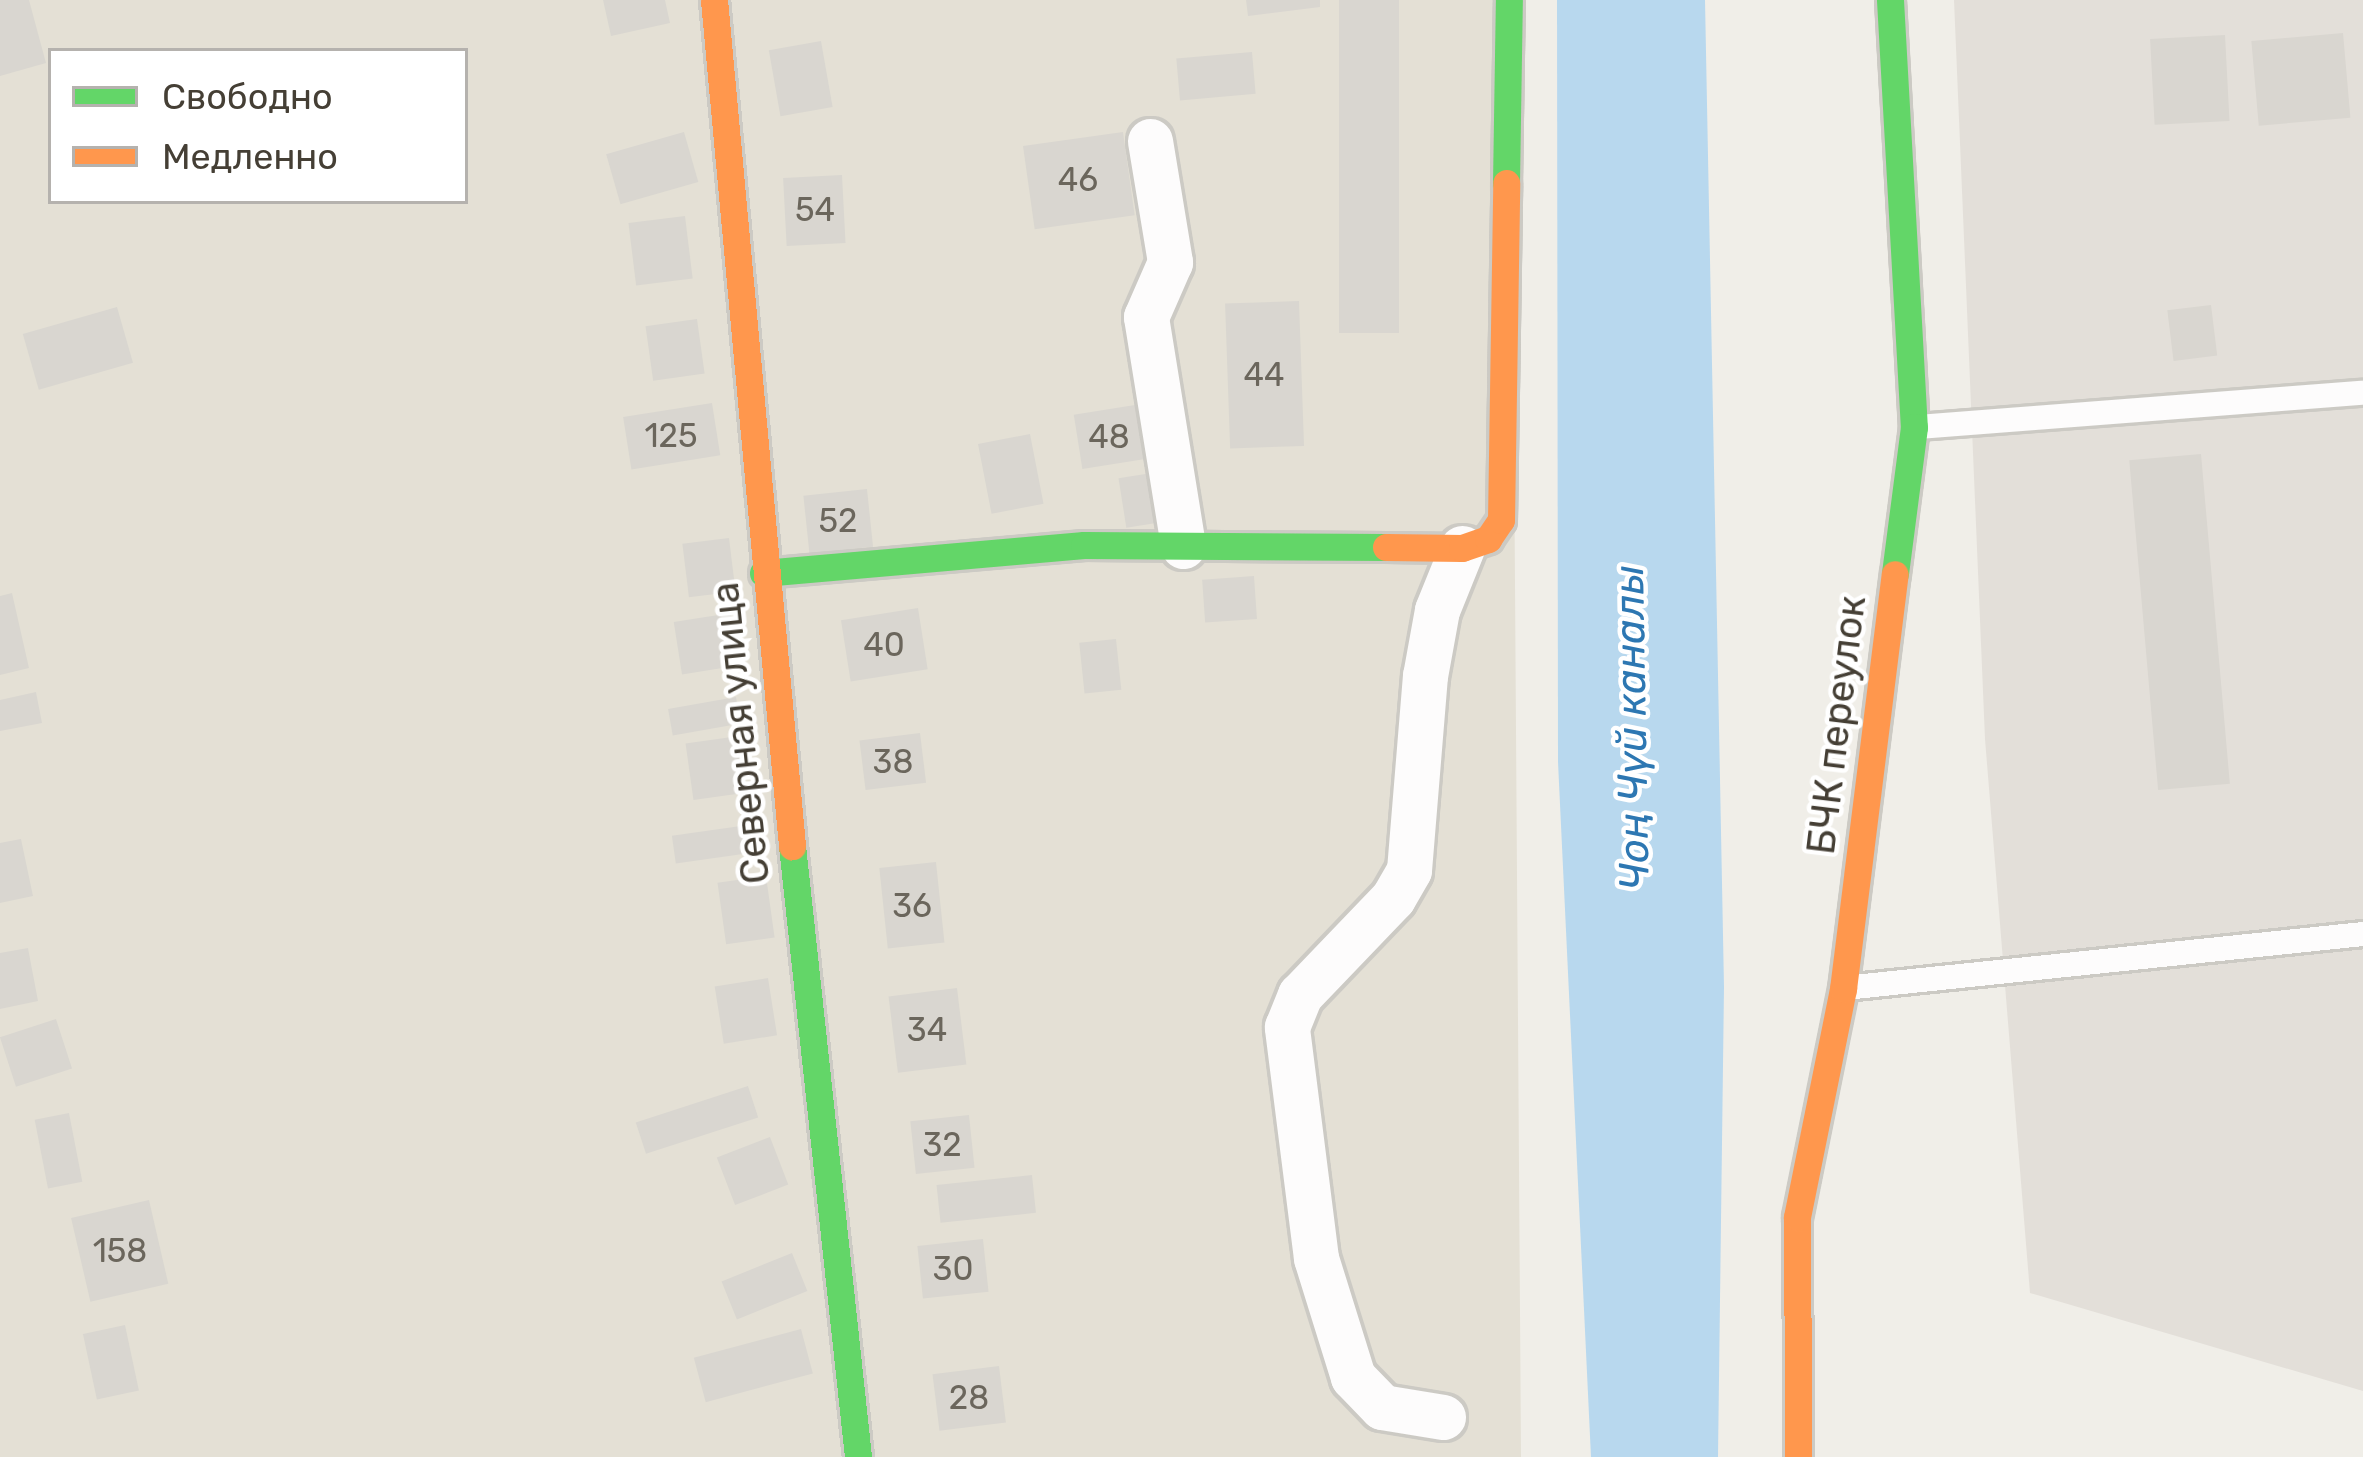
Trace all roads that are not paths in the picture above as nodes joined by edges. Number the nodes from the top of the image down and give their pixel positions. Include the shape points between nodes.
1 (714, 0) edge
2 (1509, 0) edge
3 (1890, 0) edge
4 (1150, 141) dead end
5 (2363, 393) edge
6 (1914, 427) junction
7 (1184, 546) junction
8 (1462, 548) junction
9 (763, 573) junction
10 (2363, 934) edge
11 (1843, 989) junction
12 (1443, 1417) dead end
13 (858, 1457) edge
14 (1798, 1457) edge

1 - 9 street, Северная улица
2 - 8 street via 1501,520 1483,543
3 - 6 street, БЧК переулок
4 - 7 street via 1170,262 1146,317
5 - 6 lane
6 - 11 street, БЧК переулок
7 - 8 street
7 - 9 street via 1084,545
8 - 12 street via 1437,610 1424,676 1409,870 1393,898 1300,995 1287,1027 1316,1258 1353,1378 1382,1407
9 - 13 street, Северная улица
10 - 11 lane
11 - 14 street, БЧК переулок via 1797,1216

